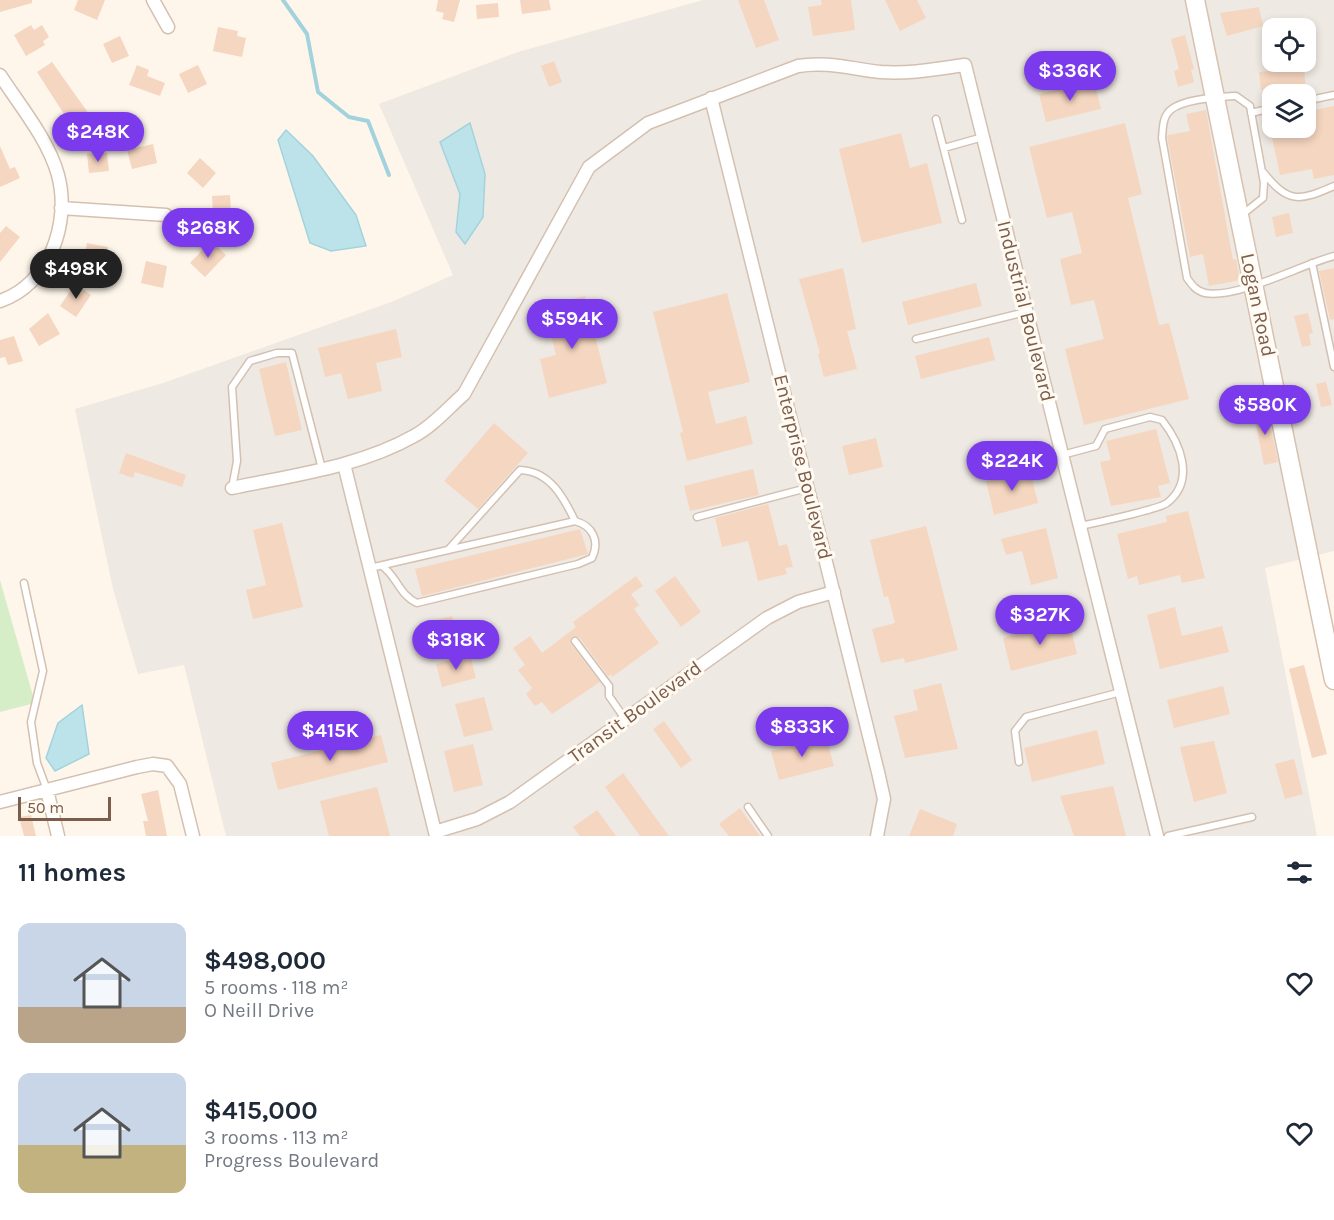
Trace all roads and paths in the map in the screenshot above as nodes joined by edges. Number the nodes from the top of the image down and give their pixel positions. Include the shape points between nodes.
1 (153, 0) edge
2 (1195, 0) edge
3 (168, 27) dead end
4 (0, 75) edge
5 (1334, 95) edge
6 (1214, 97) junction
7 (711, 98) junction
8 (1316, 99) edge
9 (1262, 110) edge
10 (1251, 113) junction
11 (936, 119) dead end
12 (983, 137) junction
13 (944, 148) junction
14 (1263, 172) junction
15 (1334, 186) edge
16 (61, 208) junction
17 (166, 215) dead end
18 (1239, 216) junction
19 (962, 220) dead end
20 (1334, 256) edge
21 (1312, 263) junction
22 (1254, 286) junction
23 (0, 302) edge
24 (1026, 312) junction
25 (916, 339) dead end
26 (1334, 368) edge
27 (1062, 455) junction
28 (344, 464) junction
29 (322, 469) junction
30 (232, 488) joint
31 (808, 488) junction
32 (697, 517) dead end
33 (575, 521) junction
34 (1080, 527) junction
35 (448, 550) junction
36 (376, 567) junction
37 (24, 583) dead end
38 (834, 592) junction
39 (575, 641) dead end
40 (1334, 680) edge
41 (1121, 692) junction
42 (626, 719) junction
43 (1019, 762) dead end
44 (47, 790) junction
45 (0, 802) edge
46 (748, 807) dead end
47 (1252, 817) dead end
48 (435, 834) edge
49 (58, 836) edge
50 (193, 836) edge
51 (768, 836) edge
52 (877, 836) edge
53 (1157, 836) edge
54 (1168, 836) edge

1 - 3 street
2 - 6 street, Logan Road
4 - 16 street via 45,145 58,175
5 - 8 lane
6 - 10 lane via 1236,96 1250,106
6 - 18 street, Logan Road
6 - 22 lane via 1182,104 1168,111 1164,120 1162,138 1187,278 1194,289 1205,293
7 - 12 street, Industrial Boulevard via 815,63 916,73 965,65
7 - 28 street via 648,123 589,167 464,394 416,436
7 - 31 street, Enterprise Boulevard
9 - 10 lane
10 - 14 lane
11 - 13 lane
12 - 13 lane
12 - 24 street, Industrial Boulevard
13 - 19 lane
14 - 15 lane via 1287,196 1317,193
14 - 18 lane via 1263,198
16 - 17 street
16 - 23 street via 57,239 44,269 13,297
18 - 22 street, Logan Road
20 - 21 lane
21 - 22 lane
21 - 26 lane
22 - 40 street, Logan Road
24 - 25 lane
24 - 27 street, Industrial Boulevard
27 - 34 street, Industrial Boulevard
27 - 34 lane via 1096,446 1105,429 1150,417 1162,420 1173,434 1183,460 1177,490 1166,504
28 - 29 street
28 - 36 street
29 - 30 street
29 - 30 lane via 292,353 277,353 250,361 232,387 237,461
31 - 32 lane
31 - 38 street, Enterprise Boulevard
33 - 35 lane
33 - 35 lane via 561,492 527,470 520,470
33 - 36 lane via 594,534 597,548 592,558 417,603 408,599 388,570
34 - 41 street, Industrial Boulevard
35 - 36 lane
36 - 48 street
37 - 44 lane via 43,671 31,722 37,763
38 - 42 street, Transit Boulevard via 798,602 767,618
38 - 52 street, Enterprise Boulevard via 884,799
39 - 42 lane via 609,686 609,696
41 - 43 lane via 1026,717 1015,731
41 - 53 street, Industrial Boulevard
42 - 48 street, Transit Boulevard via 510,802
44 - 45 street
44 - 49 street
44 - 50 street via 137,766 167,766 180,784
46 - 51 lane
47 - 54 lane

